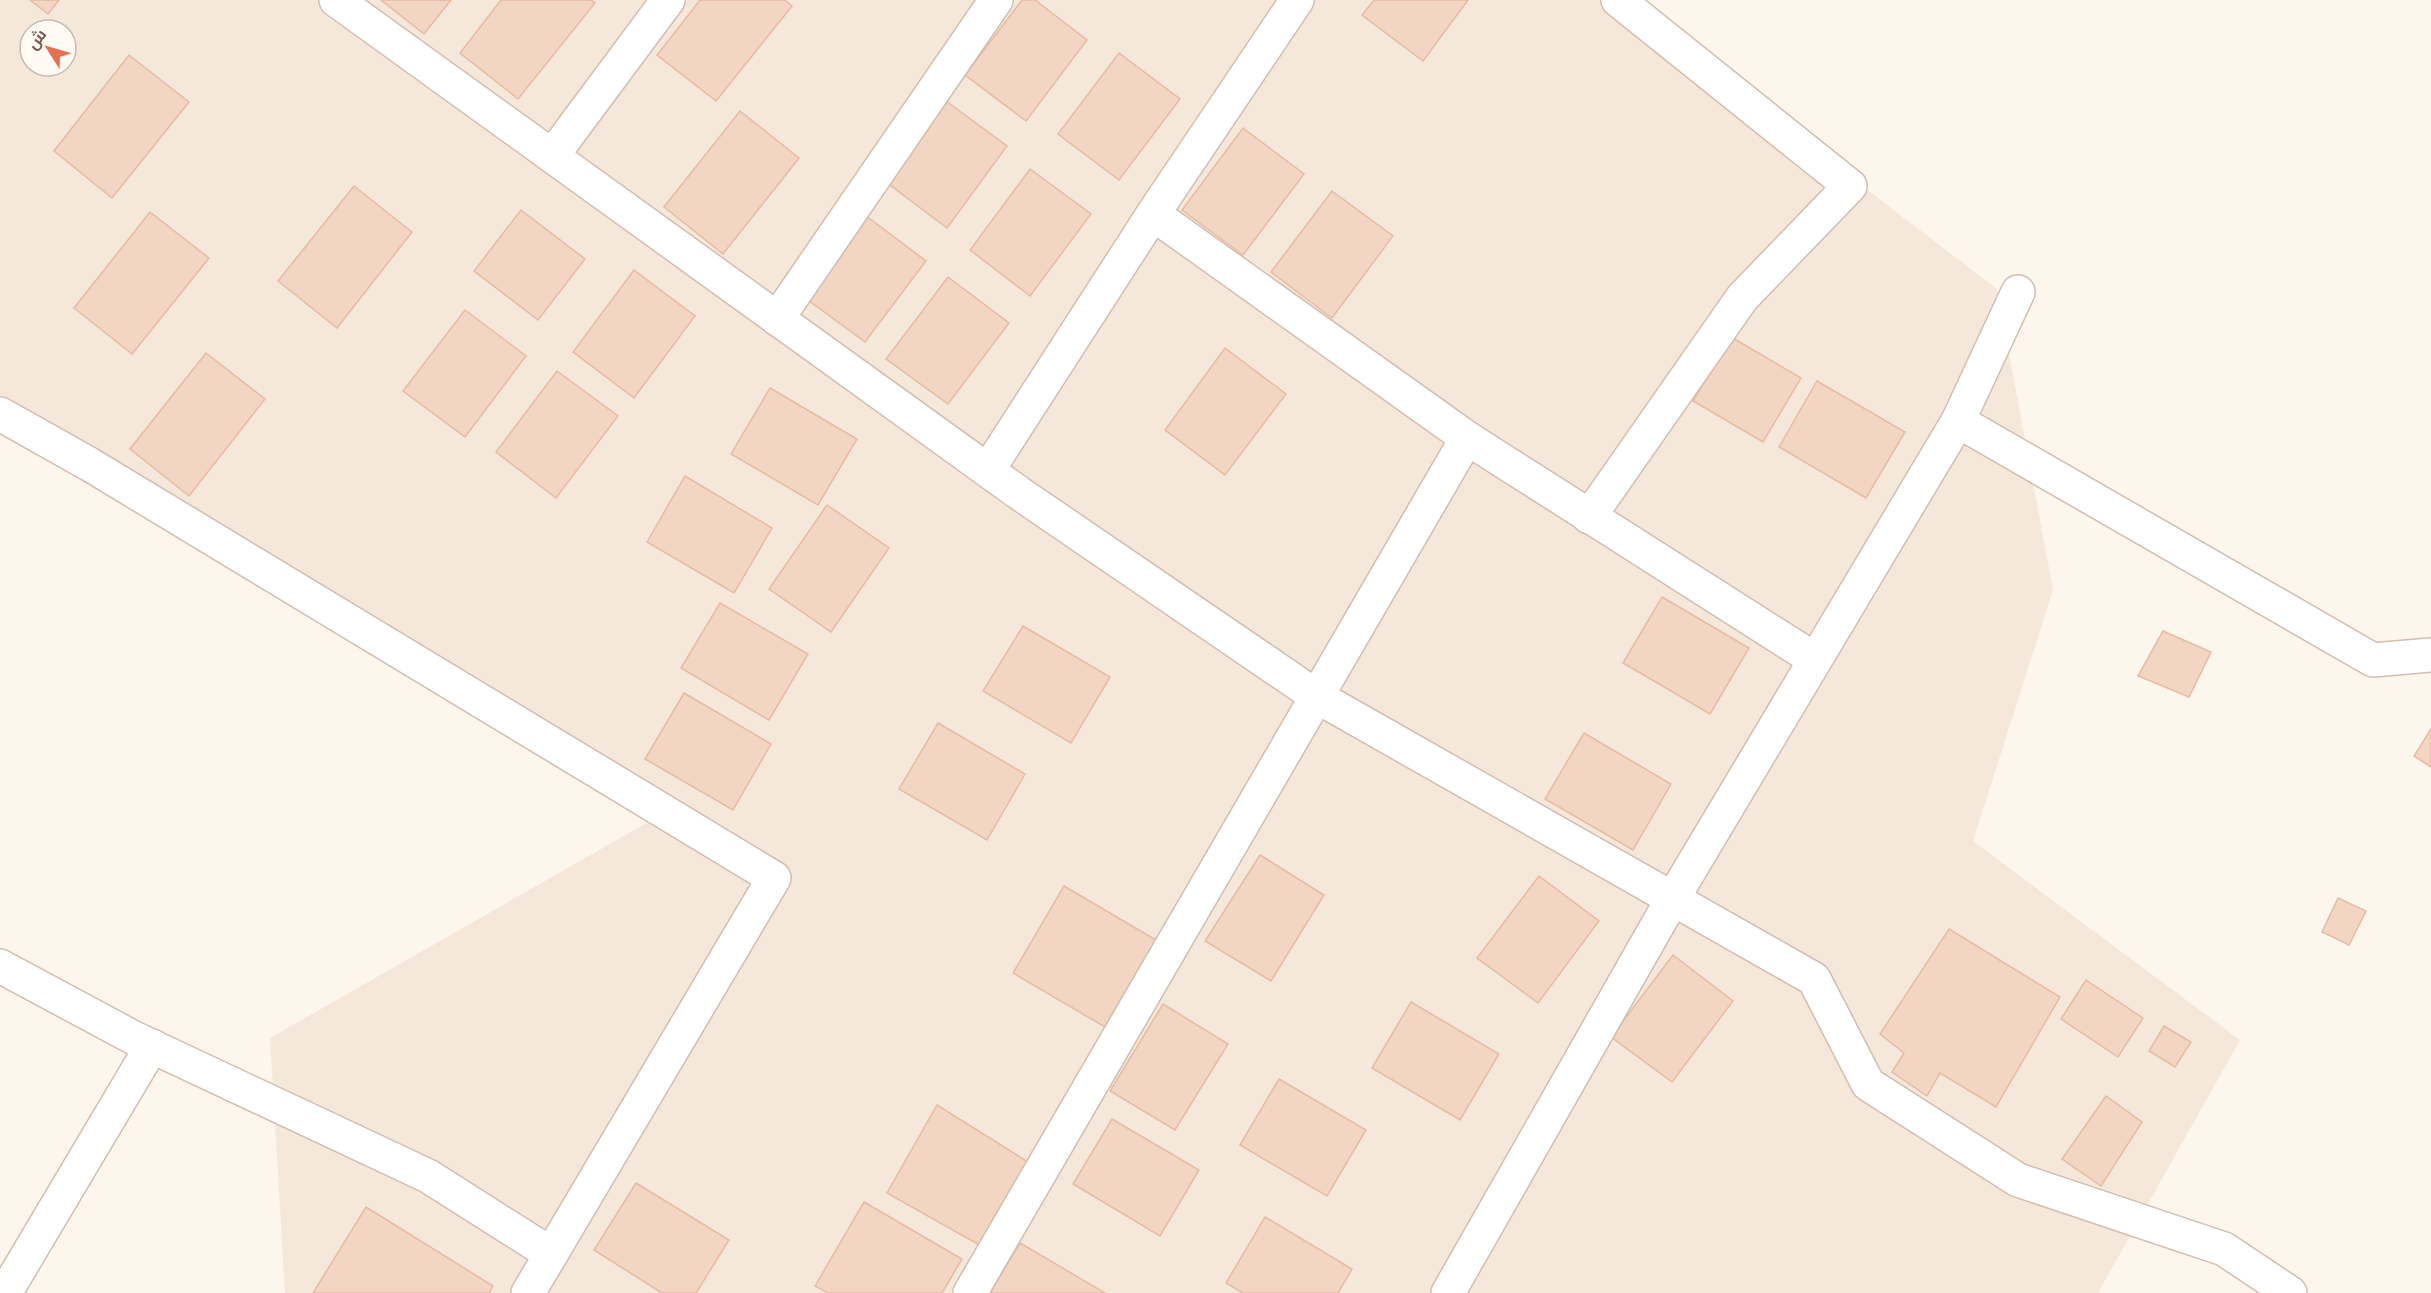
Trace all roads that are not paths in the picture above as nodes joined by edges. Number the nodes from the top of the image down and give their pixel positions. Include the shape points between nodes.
1 (336, 0) edge
2 (669, 0) edge
3 (996, 0) edge
4 (1297, 0) edge
5 (1618, 0) edge
6 (552, 156) junction
7 (1153, 214) junction
8 (2018, 292) dead end
9 (777, 319) junction
10 (0, 414) edge
11 (1958, 421) junction
12 (1467, 438) junction
13 (988, 470) junction
14 (1589, 517) junction
15 (2431, 654) edge
16 (1814, 659) junction
17 (1316, 696) junction
18 (1673, 898) junction
19 (0, 966) edge
20 (152, 1046) junction
21 (551, 1254) junction
22 (5, 1293) edge
23 (528, 1293) edge
24 (970, 1293) edge
25 (1448, 1293) edge
26 (2290, 1293) edge

1 - 6 street
2 - 6 street
3 - 9 street
4 - 7 street
5 - 14 street via 1850,186 1742,298
6 - 9 street
7 - 12 street
7 - 13 street
8 - 11 street
9 - 13 street
10 - 21 street via 774,878
11 - 15 street via 2373,660
11 - 16 street
12 - 14 street
12 - 17 street
13 - 17 street
14 - 16 street
16 - 18 street
17 - 18 street
17 - 24 street
18 - 25 street
18 - 26 street via 1814,979 1868,1084 2018,1180 2224,1249
19 - 20 street
20 - 21 street via 428,1176
20 - 22 street
21 - 23 street

